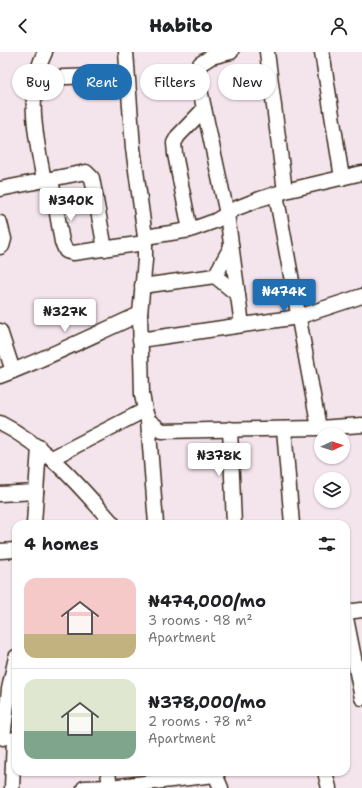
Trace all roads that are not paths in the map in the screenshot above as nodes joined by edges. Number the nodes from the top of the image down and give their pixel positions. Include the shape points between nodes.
1 (45, 52) edge
2 (126, 52) edge
3 (231, 52) edge
4 (267, 52) edge
5 (322, 52) edge
6 (41, 64) edge
7 (127, 64) edge
8 (34, 100) edge
9 (129, 100) edge
10 (204, 109) junction
11 (362, 173) edge
12 (342, 178) junction
13 (47, 179) junction
14 (0, 189) edge
15 (281, 192) junction
16 (227, 214) junction
17 (0, 223) edge
18 (190, 230) junction
19 (145, 240) junction
20 (0, 247) edge
21 (231, 247) junction
22 (104, 248) junction
23 (215, 276) junction
24 (142, 286) junction
25 (238, 296) junction
26 (362, 296) edge
27 (140, 314) junction
28 (298, 317) junction
29 (242, 325) junction
30 (0, 331) edge
31 (140, 340) junction
32 (6, 373) edge
33 (146, 415) junction
34 (0, 423) edge
35 (362, 425) edge
36 (314, 428) edge
37 (319, 428) joint
38 (230, 429) junction
39 (284, 429) junction
40 (39, 447) junction
41 (52, 458) junction
42 (36, 492) junction
43 (0, 494) edge
44 (34, 520) edge
45 (109, 520) edge
46 (156, 520) edge
47 (234, 520) edge
48 (292, 520) edge
49 (12, 550) edge
50 (0, 551) edge
51 (362, 610) edge
52 (350, 612) edge
53 (350, 638) edge
54 (12, 689) edge
55 (362, 698) edge
56 (8, 738) edge
57 (109, 776) edge
58 (217, 778) edge
59 (110, 787) junction
60 (12, 788) edge
61 (84, 788) edge

1 - 6 street
2 - 7 street
3 - 10 street via 211,57 200,64 197,76
4 - 15 street
5 - 12 street
8 - 13 street via 36,140
9 - 19 street
10 - 16 street
10 - 18 street via 174,142
11 - 12 street
12 - 15 street
13 - 14 street
13 - 22 street via 66,251 73,253
13 - 22 street via 86,172 90,175
15 - 16 street
15 - 28 street
16 - 18 street
16 - 21 street
17 - 20 street via 4,239
18 - 19 street
19 - 22 street
19 - 24 street
21 - 23 street
21 - 25 street
23 - 24 street
23 - 25 street
24 - 27 street
25 - 29 street
26 - 28 street
27 - 31 street
27 - 32 street via 36,362
28 - 29 street
28 - 37 street
29 - 31 street
30 - 32 street
31 - 33 street via 142,394
33 - 38 street via 162,431
33 - 41 street
33 - 46 street
34 - 40 street
35 - 37 street
36 - 39 street
38 - 39 street
38 - 47 street
39 - 48 street
40 - 41 street
40 - 42 street
41 - 45 street
42 - 43 street
42 - 44 street
49 - 50 street
51 - 52 street
53 - 55 street
54 - 56 street
56 - 60 street
57 - 59 street
58 - 59 street
59 - 61 street

